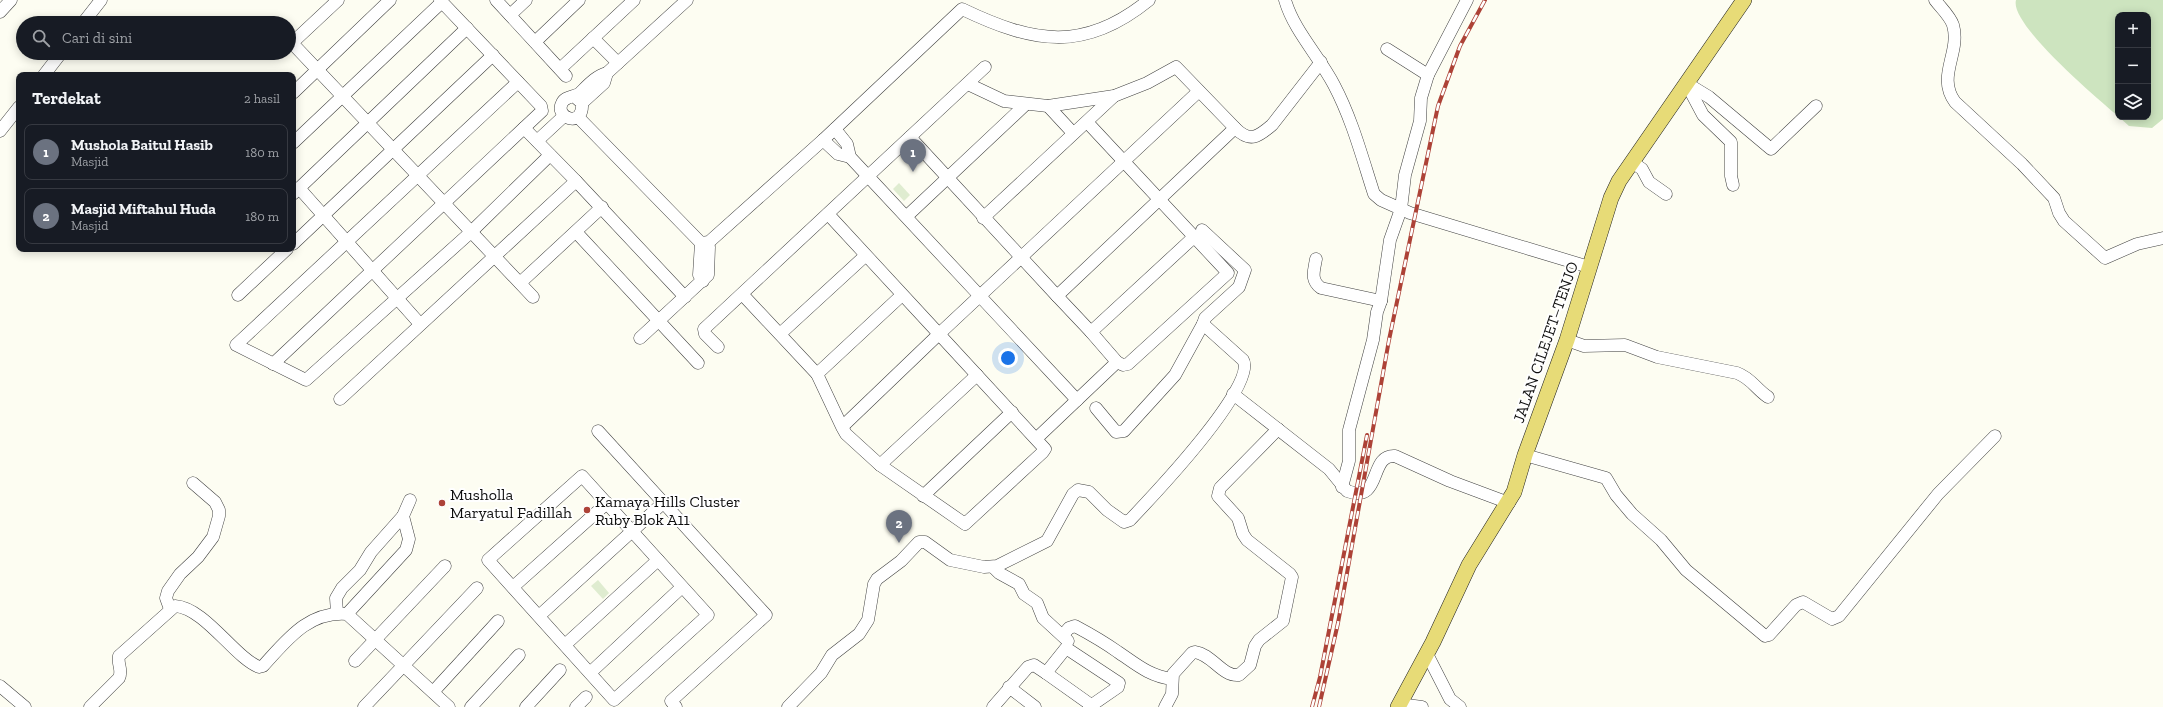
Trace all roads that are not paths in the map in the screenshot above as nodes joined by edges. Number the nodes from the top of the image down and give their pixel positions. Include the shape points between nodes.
1 (11, 0) edge
2 (101, 0) edge
3 (338, 0) edge
4 (390, 0) edge
5 (496, 0) edge
6 (526, 0) edge
7 (579, 0) edge
8 (634, 0) edge
9 (687, 0) edge
10 (1149, 0) edge
11 (1285, 0) edge
12 (1468, 0) edge
13 (1744, 0) edge
14 (1935, 0) edge
15 (441, 1) edge
16 (0, 12) edge
17 (510, 15) junction
18 (88, 16) edge
19 (467, 28) junction
20 (593, 38) junction
21 (296, 39) edge
22 (535, 42) junction
23 (296, 47) edge
24 (1387, 49) dead end
25 (493, 55) junction
26 (56, 60) edge
27 (1321, 62) junction
28 (618, 63) junction
29 (985, 68) dead end
30 (317, 70) junction
31 (46, 72) edge
32 (1428, 75) junction
33 (518, 82) junction
34 (1686, 83) junction
35 (968, 84) junction
36 (296, 90) edge
37 (1199, 90) junction
38 (342, 96) junction
39 (1114, 96) junction
40 (578, 100) junction
41 (1025, 105) junction
42 (1048, 106) junction
43 (1816, 106) dead end
44 (16, 111) edge
45 (564, 116) junction
46 (578, 117) junction
47 (1087, 122) junction
48 (368, 123) junction
49 (524, 128) junction
50 (1235, 128) junction
51 (1746, 128) junction
52 (835, 129) junction
53 (0, 131) edge
54 (1073, 134) junction
55 (910, 137) junction
56 (296, 140) edge
57 (823, 140) junction
58 (537, 141) junction
59 (1731, 142) junction
60 (393, 150) junction
61 (550, 155) junction
62 (850, 157) junction
63 (1124, 161) junction
64 (1632, 162) junction
65 (417, 176) junction
66 (869, 177) junction
67 (948, 178) junction
68 (576, 181) junction
69 (1733, 185) dead end
70 (296, 191) edge
71 (1666, 194) dead end
72 (1161, 199) junction
73 (444, 203) junction
74 (602, 208) junction
75 (1400, 209) junction
76 (828, 214) junction
77 (324, 215) junction
78 (907, 216) junction
79 (983, 218) junction
80 (471, 232) junction
81 (576, 232) junction
82 (1198, 233) junction
83 (2163, 238) edge
84 (296, 241) edge
85 (347, 241) junction
86 (705, 242) junction
87 (285, 252) edge
88 (493, 256) junction
89 (865, 256) junction
90 (1020, 258) junction
91 (1316, 259) dead end
92 (1589, 267) junction
93 (373, 270) junction
94 (520, 283) junction
95 (743, 295) junction
96 (902, 295) junction
97 (238, 296) dead end
98 (980, 296) junction
99 (1057, 296) junction
100 (396, 297) junction
101 (533, 297) dead end
102 (685, 297) junction
103 (1381, 301) junction
104 (658, 321) junction
105 (420, 324) junction
106 (1203, 324) junction
107 (1091, 332) junction
108 (780, 334) junction
109 (939, 334) junction
110 (640, 338) dead end
111 (1567, 340) junction
112 (718, 347) dead end
113 (1117, 362) junction
114 (698, 363) dead end
115 (273, 364) junction
116 (817, 374) junction
117 (977, 375) junction
118 (1233, 394) junction
119 (1768, 397) dead end
120 (340, 399) dead end
121 (1076, 400) junction
122 (1096, 408) dead end
123 (1012, 412) junction
124 (842, 427) junction
125 (1278, 429) junction
126 (598, 431) dead end
127 (1995, 436) dead end
128 (1037, 438) junction
129 (1525, 456) junction
130 (880, 465) junction
131 (193, 483) dead end
132 (1342, 487) junction
133 (923, 496) junction
134 (410, 500) dead end
135 (607, 503) junction
136 (663, 503) junction
137 (1509, 503) junction
138 (403, 516) junction
139 (632, 531) junction
140 (658, 560) junction
141 (445, 566) dead end
142 (993, 567) junction
143 (513, 587) junction
144 (682, 587) junction
145 (476, 588) dead end
146 (170, 609) junction
147 (342, 614) junction
148 (539, 616) junction
149 (498, 621) dead end
150 (1063, 635) junction
151 (375, 640) junction
152 (566, 644) junction
153 (1069, 648) junction
154 (1427, 654) junction
155 (519, 655) dead end
156 (355, 661) dead end
157 (403, 666) junction
158 (560, 670) dead end
159 (591, 672) junction
160 (1046, 673) junction
161 (1172, 679) junction
162 (0, 686) edge
163 (1009, 688) junction
164 (433, 692) junction
165 (586, 697) dead end
166 (1448, 703) edge
167 (1398, 705) edge
168 (1090, 706) edge
169 (25, 707) edge
170 (90, 707) edge
171 (364, 707) edge
172 (449, 707) edge
173 (472, 707) edge
174 (526, 707) edge
175 (576, 707) edge
176 (676, 707) edge
177 (788, 707) edge
178 (993, 707) edge
179 (1036, 707) edge
180 (1165, 707) edge
181 (1422, 707) edge
182 (1460, 707) edge

1 - 16 street
2 - 18 street
3 - 21 street
4 - 30 street
5 - 17 street
6 - 17 street
7 - 22 street
8 - 20 street
9 - 28 street
10 - 52 street via 1129,16 1097,31 1069,38 1015,32 962,9
11 - 27 street via 1296,25
12 - 32 street
13 - 34 main road, JALAN CILEJET–TENJO
14 - 83 street via 1950,19 1955,33 1947,80 1949,94 2054,198 2064,221 2105,258 2137,244
15 - 19 street
15 - 38 street
17 - 22 street
19 - 25 street
19 - 48 street
20 - 22 street via 563,72
20 - 28 street
23 - 30 street
24 - 32 street
25 - 33 street
25 - 60 street
26 - 31 street
27 - 50 street via 1272,125 1262,134 1251,138 1243,136
27 - 75 street via 1335,86 1374,194 1380,200
28 - 40 street via 607,73 604,82
29 - 35 street
30 - 36 street
30 - 38 street
32 - 75 street via 1421,98 1420,121 1405,175
33 - 49 street via 543,108
33 - 65 street
34 - 51 street
34 - 59 street via 1703,115
34 - 64 main road, JALAN CILEJET–TENJO
35 - 41 street via 1004,101
35 - 55 street
37 - 39 street via 1176,67 1147,83
37 - 50 street
37 - 63 street
38 - 48 street
38 - 56 street
39 - 42 street
39 - 47 street
40 - 45 street via 567,98 562,103 561,110
40 - 46 street via 582,111
41 - 42 street
41 - 67 street
42 - 54 street
43 - 51 street via 1773,149
44 - 53 street
45 - 46 street via 571,119
45 - 58 street
46 - 86 street
47 - 54 street
47 - 63 street
48 - 60 street
48 - 70 street
49 - 58 street
49 - 73 street
50 - 72 street
51 - 59 street
52 - 57 street
52 - 62 street via 847,144
54 - 79 street
55 - 66 street
55 - 67 street
57 - 62 street via 838,154
57 - 86 street
58 - 61 street
59 - 69 street
60 - 65 street
60 - 77 street
61 - 68 street
61 - 80 street
62 - 66 street
63 - 72 street
63 - 90 street
64 - 71 street via 1642,169 1649,182
64 - 92 main road, JALAN CILEJET–TENJO via 1611,198
65 - 73 street
65 - 85 street
66 - 76 street
66 - 78 street
67 - 78 street
67 - 79 street
68 - 74 street
68 - 88 street
70 - 77 street
72 - 82 street
72 - 99 street
73 - 80 street
73 - 93 street
74 - 81 street
74 - 102 street
75 - 92 street
75 - 103 street via 1390,240
76 - 89 street
76 - 95 street
77 - 84 street
77 - 85 street
78 - 98 street
79 - 90 street
80 - 88 street
80 - 100 street
81 - 94 street
81 - 104 street
82 - 106 street via 1245,270 1239,287 1205,318
82 - 107 street
82 - 113 street via 1228,270 1227,274 1128,364
85 - 93 street
85 - 115 street via 236,345
86 - 102 street via 708,275
87 - 97 street
88 - 94 street
88 - 105 street
89 - 96 street
89 - 108 street
90 - 98 street
90 - 99 street
91 - 103 street via 1313,276 1316,284 1322,288
92 - 111 main road, JALAN CILEJET–TENJO
93 - 100 street
93 - 115 street
94 - 101 street
95 - 108 street
95 - 112 street via 704,329 705,334
96 - 109 street
96 - 116 street
98 - 109 street
98 - 121 street
99 - 107 street
100 - 105 street
100 - 115 street via 306,380
102 - 104 street
103 - 132 street via 1360,395 1349,430 1349,461
104 - 110 street
104 - 114 street
105 - 120 street
106 - 118 street via 1244,363
106 - 122 street via 1175,376 1124,431 1116,432
107 - 113 street
108 - 116 street
109 - 117 street
109 - 124 street
111 - 119 street via 1584,346 1624,345 1657,357 1737,373 1749,378 1755,387
111 - 129 main road, JALAN CILEJET–TENJO
113 - 121 street
116 - 124 street
117 - 123 street
117 - 130 street
118 - 125 street
118 - 142 street via 1196,448 1130,520 1124,522 1089,492 1078,490 1073,494 1047,541
121 - 128 street
123 - 128 street
123 - 133 street
124 - 130 street via 846,434
125 - 132 street via 1329,469
125 - 161 street via 1220,488 1218,496 1238,518 1247,540 1292,577 1283,621 1259,640 1250,665 1243,673 1231,674 1201,653 1195,652 1175,670
126 - 136 street
127 - 129 street via 1938,494 1839,616 1832,619 1803,602 1796,605 1765,636 1686,570 1661,540 1632,514 1606,478
128 - 133 street via 1043,445 1043,452 966,524
129 - 137 main road, JALAN CILEJET–TENJO
130 - 133 street
131 - 146 street via 215,502 220,510 219,516 213,537 168,591 166,598
132 - 137 street via 1350,492 1366,492 1382,460 1394,456
134 - 138 street
135 - 139 street
135 - 143 street
135 - 143 street via 582,476 488,560
136 - 139 street
136 - 176 street via 766,615 671,701
137 - 154 main road, JALAN CILEJET–TENJO via 1469,565
138 - 147 street via 371,552 360,570 342,588 336,598
138 - 147 street via 409,539 406,550
139 - 140 street
139 - 148 street
140 - 144 street
140 - 152 street
141 - 151 street
142 - 150 street via 1019,584 1024,594 1037,602 1043,618
142 - 177 street via 950,560 925,542 919,542 901,561 877,579 868,620 859,634 832,655 820,673
143 - 148 street
144 - 159 street
144 - 159 street via 708,615 614,700
145 - 157 street
146 - 147 street via 175,606 188,609 259,667 263,666 302,626 318,617
146 - 170 street via 119,656 119,678
147 - 151 street
148 - 152 street
149 - 164 street
150 - 153 street via 1068,640
150 - 161 street via 1075,626 1139,668 1160,678
151 - 156 street
151 - 157 street
152 - 159 street
153 - 160 street via 1064,650
153 - 168 street via 1119,682 1118,687
154 - 166 street
154 - 167 main road, JALAN CILEJET–TENJO
155 - 173 street
157 - 164 street
157 - 171 street
158 - 174 street
160 - 163 street via 1031,665
160 - 168 street
161 - 180 street via 1172,694
162 - 169 street
163 - 178 street
163 - 179 street
164 - 172 street
165 - 175 street
166 - 182 street
167 - 181 street

